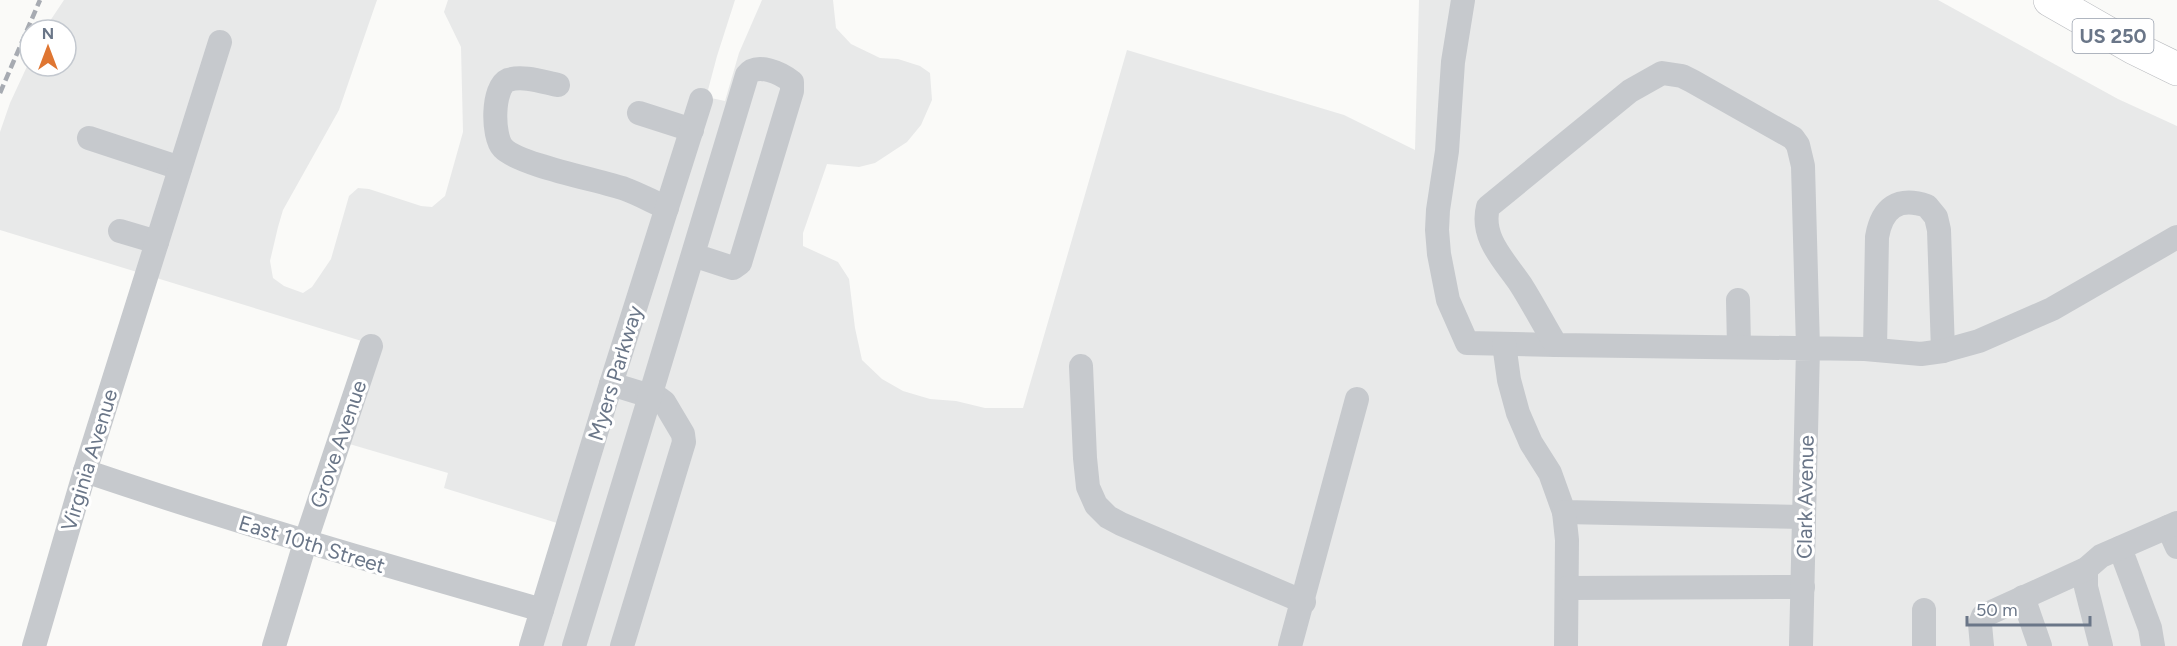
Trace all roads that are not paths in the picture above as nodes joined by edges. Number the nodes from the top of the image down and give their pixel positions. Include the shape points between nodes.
1 (1463, 0) edge
2 (2049, 0) edge
3 (220, 42) dead end
4 (2177, 69) edge
5 (558, 85) dead end
6 (639, 113) dead end
7 (696, 116) junction
8 (731, 128) junction
9 (89, 138) dead end
10 (180, 168) junction
11 (667, 208) junction
12 (120, 231) dead end
13 (2177, 237) edge
14 (157, 242) junction
15 (693, 255) junction
16 (1738, 300) dead end
17 (1504, 344) junction
18 (1556, 345) junction
19 (371, 346) dead end
20 (1738, 347) junction
21 (1808, 348) junction
22 (1875, 349) junction
23 (1943, 351) junction
24 (1081, 366) dead end
25 (611, 384) junction
26 (650, 396) junction
27 (1357, 399) dead end
28 (85, 471) junction
29 (1564, 512) junction
30 (1804, 517) junction
31 (2174, 532) edge
32 (305, 543) junction
33 (2120, 548) junction
34 (2086, 570) junction
35 (1803, 587) junction
36 (1568, 588) junction
37 (2024, 597) junction
38 (1304, 602) junction
39 (542, 610) junction
40 (1924, 610) dead end
41 (34, 646) edge
42 (274, 646) edge
43 (531, 646) edge
44 (574, 646) edge
45 (622, 646) edge
46 (1290, 646) edge
47 (1566, 646) edge
48 (1801, 646) edge
49 (1924, 646) edge
50 (1982, 646) edge
51 (2040, 646) edge
52 (2101, 646) edge
53 (2153, 646) edge

1 - 17 street via 1438,210 1438,254 1448,300 1467,343
2 - 4 highway, US 250
3 - 10 street, Virginia Avenue
5 - 11 street via 526,79 505,82 500,88 495,123 502,147 537,164 627,189
6 - 7 street
7 - 8 street
7 - 11 street, Myers Parkway
8 - 15 street
8 - 15 street via 752,70 767,70 792,82 740,263 733,268
9 - 10 street
10 - 14 street, Virginia Avenue
11 - 25 street, Myers Parkway
12 - 14 street
13 - 23 street via 2052,309
14 - 28 street, Virginia Avenue
15 - 26 street
16 - 20 street
17 - 18 street
17 - 29 street via 1518,413 1550,473
18 - 20 street
18 - 21 street, Clark Avenue via 1520,284 1496,253 1487,226 1488,207 1630,91 1662,73 1692,81 1777,128 1798,145 1803,166
19 - 32 street, Grove Avenue
20 - 21 street
21 - 22 street
21 - 30 street, Clark Avenue
22 - 23 street via 1921,354
22 - 23 street via 1880,222 1890,208 1910,202 1927,206 1936,217 1939,230
24 - 38 street via 1086,479 1096,505 1122,524
25 - 26 street
25 - 39 street, Myers Parkway
26 - 44 street
26 - 45 street via 664,402 684,442
27 - 38 street
28 - 32 street, East 10th Street
28 - 41 street, Virginia Avenue
29 - 30 street
29 - 36 street
30 - 35 street, Clark Avenue
31 - 33 street
32 - 39 street, East 10th Street
32 - 42 street, Grove Avenue
33 - 34 street via 2101,556
33 - 53 street
34 - 37 street
34 - 52 street via 2086,587
35 - 36 street
35 - 48 street, Clark Avenue
36 - 47 street
37 - 50 street via 1983,616
37 - 51 street
38 - 46 street
39 - 43 street, Myers Parkway
40 - 49 street

